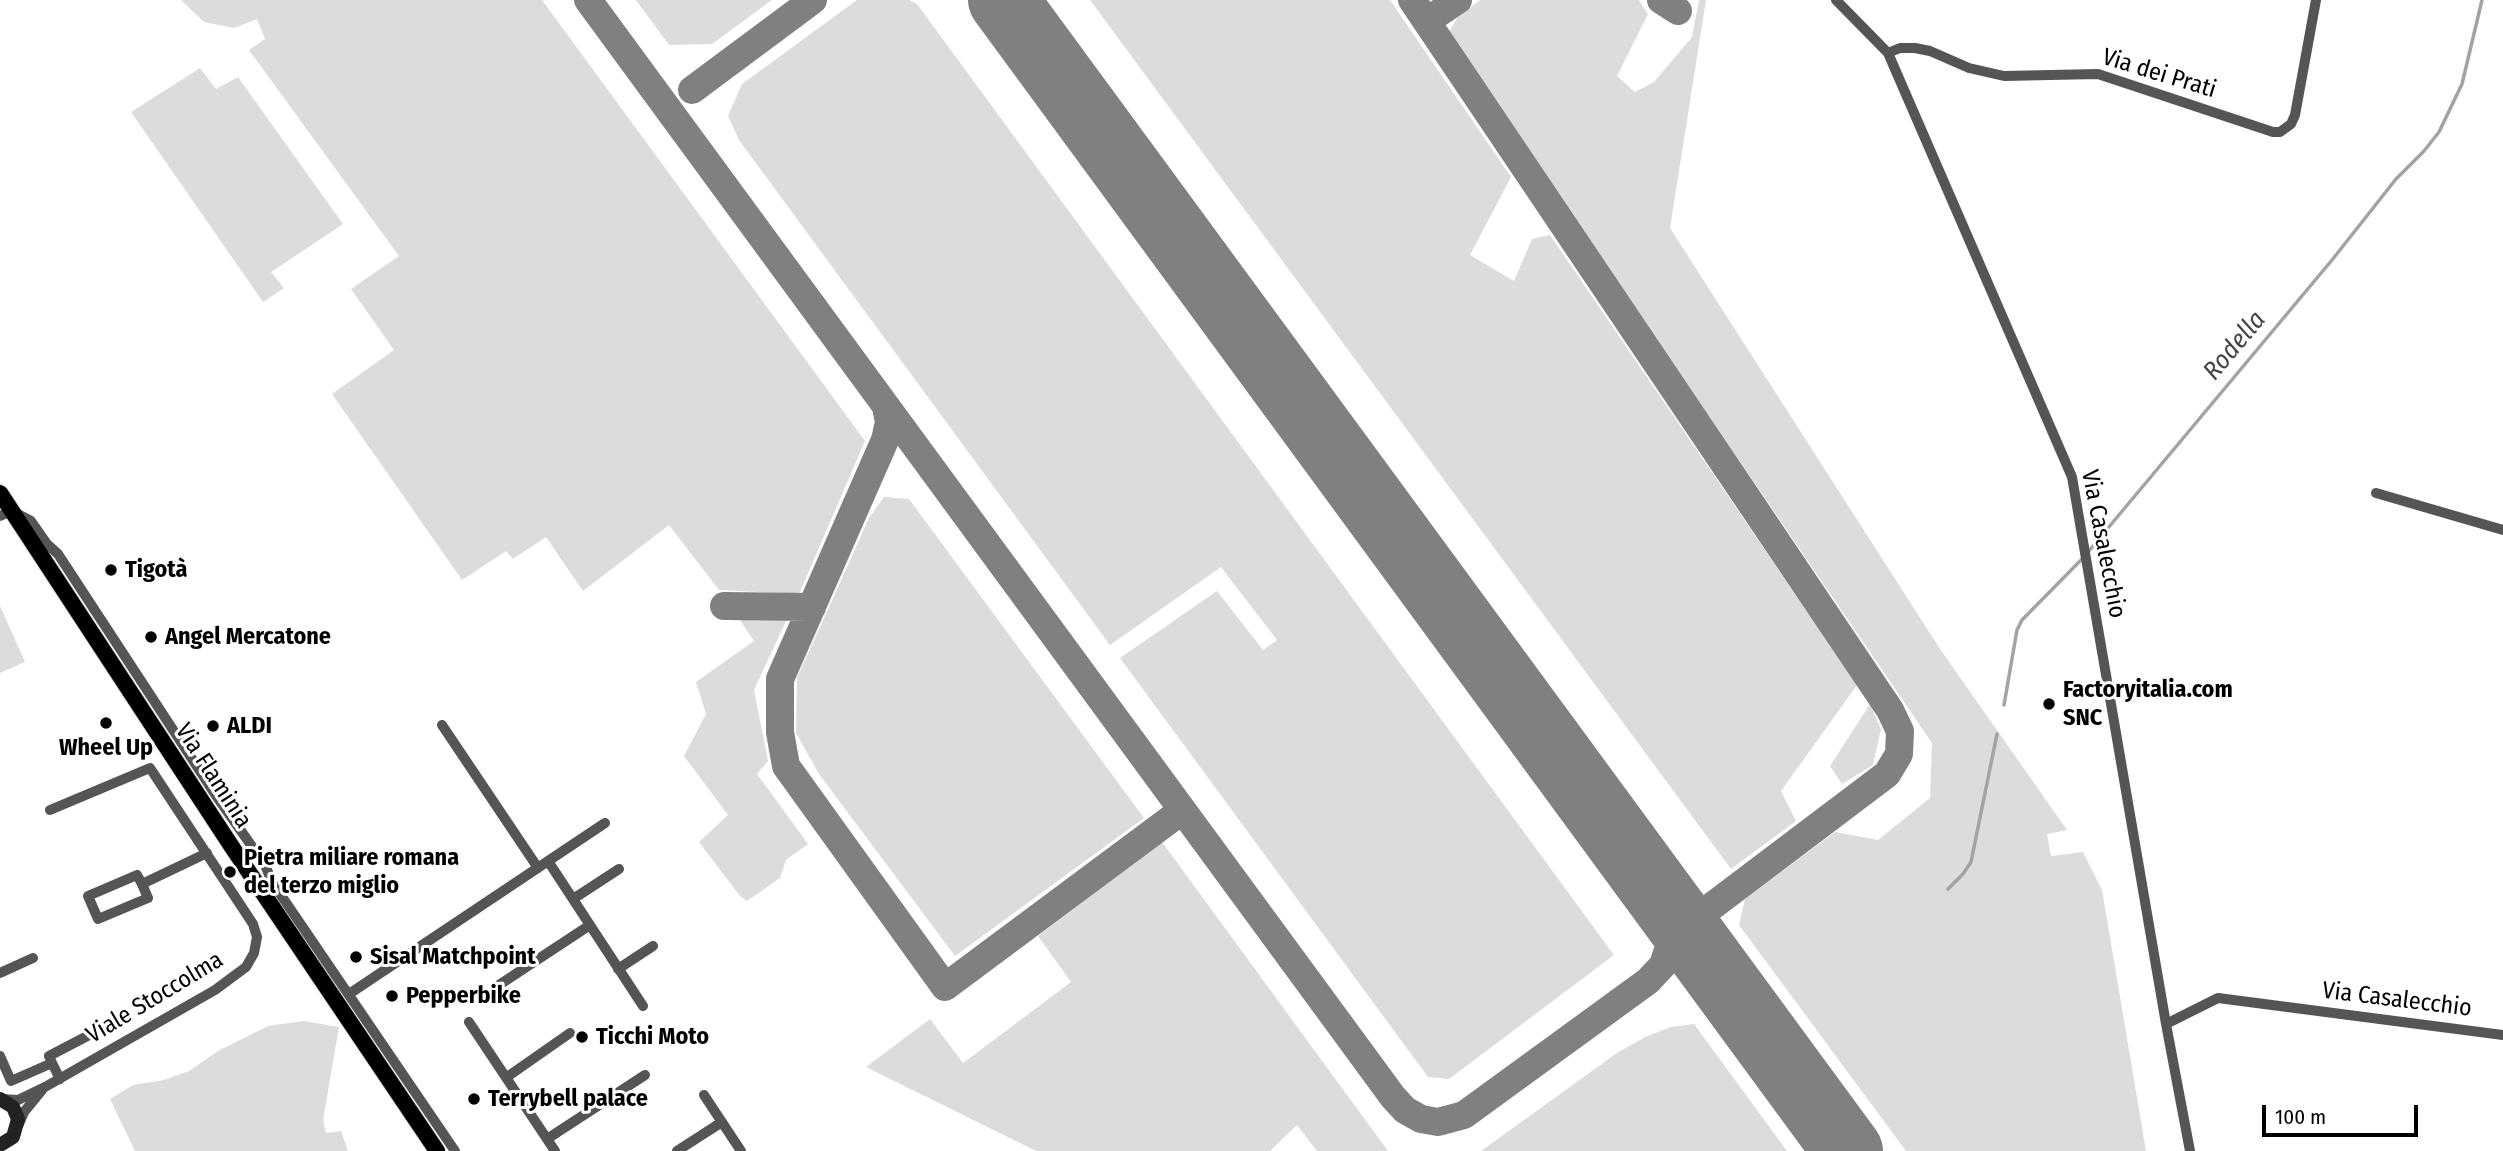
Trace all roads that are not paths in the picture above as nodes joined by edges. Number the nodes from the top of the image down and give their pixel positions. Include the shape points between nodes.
1 (1836, 0) edge
2 (2316, 0) edge
3 (1888, 53) junction
4 (0, 494) edge
5 (2376, 494) dead end
6 (6, 513) edge
7 (2503, 530) edge
8 (442, 724) dead end
9 (50, 810) dead end
10 (605, 823) dead end
11 (239, 843) junction
12 (206, 853) junction
13 (548, 861) junction
14 (538, 868) junction
15 (619, 869) dead end
16 (142, 884) junction
17 (573, 899) junction
18 (590, 925) junction
19 (653, 946) dead end
20 (33, 958) dead end
21 (618, 968) junction
22 (0, 973) edge
23 (499, 985) dead end
24 (349, 994) junction
25 (643, 1006) dead end
26 (469, 1022) dead end
27 (2166, 1024) junction
28 (94, 1032) dead end
29 (570, 1033) dead end
30 (2503, 1035) edge
31 (0, 1056) edge
32 (52, 1063) junction
33 (645, 1075) dead end
34 (506, 1077) junction
35 (60, 1079) junction
36 (45, 1087) junction
37 (704, 1095) dead end
38 (1, 1099) edge
39 (722, 1122) junction
40 (17, 1129) junction
41 (547, 1139) junction
42 (0, 1145) edge
43 (17, 1151) edge
44 (436, 1151) edge
45 (455, 1151) edge
46 (555, 1151) edge
47 (677, 1151) edge
48 (741, 1151) edge
49 (2190, 1151) edge

1 - 3 street, Via Casalecchio
2 - 3 street, Via dei Prati via 2295,115 2280,132 2098,74 2004,76 1915,48
3 - 27 street, Via Casalecchio via 2072,477
4 - 6 main road, Via Flaminia
5 - 7 street
6 - 11 main road, Via Flaminia
6 - 11 street via 31,522 58,554
8 - 14 street
9 - 12 street, Viale Stoccolma via 150,768
10 - 13 street
11 - 24 street via 265,865
11 - 44 main road, Via Flaminia
12 - 16 street
12 - 35 street, Viale Stoccolma via 253,924 257,937 246,967 215,990
13 - 14 street
13 - 17 street
14 - 24 street
15 - 17 street
16 - 16 street via 137,874 88,896 99,919 148,898
17 - 18 street
18 - 21 street
18 - 23 street
19 - 21 street
20 - 22 street
21 - 25 street
24 - 45 street
26 - 34 street
27 - 30 street, Via Casalecchio via 2218,998
27 - 49 street, Via Casalecchio
28 - 32 street via 49,1056
29 - 34 street
31 - 32 street via 11,1081
32 - 35 street
33 - 41 street
34 - 41 street
35 - 36 street, Viale Stoccolma
36 - 38 street, Viale Stoccolma via 18,1100
36 - 40 street, Viale Stoccolma via 24,1112
37 - 39 street
38 - 40 main road via 17,1113
39 - 47 street
39 - 48 street
40 - 42 main road
40 - 43 main road
41 - 46 street

